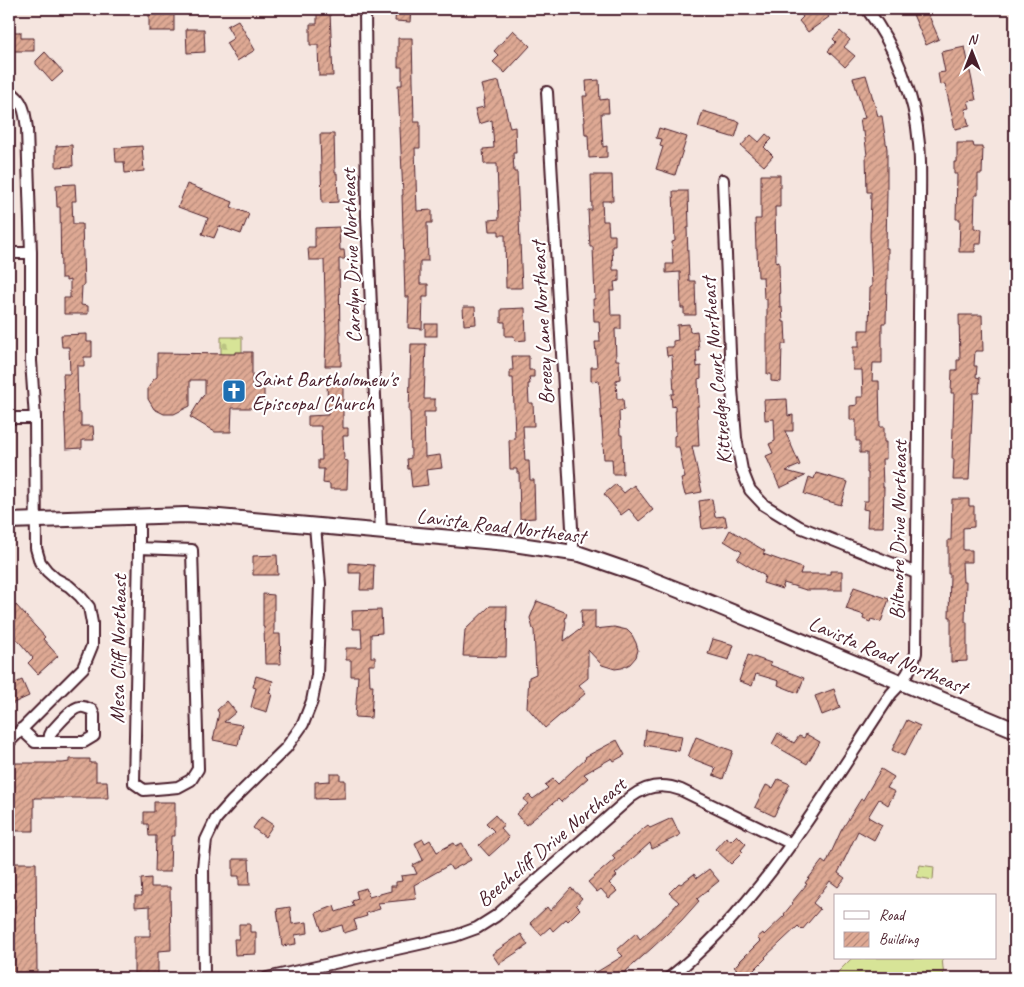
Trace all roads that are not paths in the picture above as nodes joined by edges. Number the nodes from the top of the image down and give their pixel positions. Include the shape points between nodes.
1 (364, 9) edge
2 (867, 9) edge
3 (9, 91) edge
4 (547, 92) dead end
5 (722, 180) dead end
6 (9, 253) edge
7 (31, 254) junction
8 (9, 418) edge
9 (35, 418) junction
10 (139, 516) junction
11 (35, 519) junction
12 (9, 520) edge
13 (315, 526) junction
14 (381, 532) junction
15 (139, 548) junction
16 (572, 553) junction
17 (916, 573) junction
18 (900, 683) junction
19 (21, 729) junction
20 (1015, 730) edge
21 (9, 742) edge
22 (50, 742) junction
23 (792, 844) junction
24 (204, 978) edge
25 (267, 978) edge
26 (669, 978) edge

1 - 14 street, Carolyn Drive Northeast via 367,216
2 - 17 street, Biltmore Drive Northeast via 887,39 902,71 919,143
3 - 7 street via 25,111
4 - 16 street, Breezy Lane Northeast
5 - 17 street, Kittredge Court Northeast via 736,438 742,470 750,490 764,505 800,527
6 - 7 street
7 - 9 street via 31,361
8 - 9 street
9 - 11 street
10 - 11 main road, Lavista Road Northeast
10 - 13 main road, Lavista Road Northeast via 185,515
10 - 15 street, Mesa Cliff Northeast
11 - 12 main road, Lavista Road Northeast
11 - 19 street via 40,562 47,572 69,586 89,607 92,646 82,668
13 - 14 main road, Lavista Road Northeast
13 - 24 street via 320,584 318,675 312,701 303,724 286,748 216,819 206,840 203,867
14 - 16 main road, Lavista Road Northeast via 507,543
15 - 15 street, Mesa Cliff Northeast via 192,550 198,768 191,780 178,786 144,790 134,784
16 - 18 main road, Lavista Road Northeast via 646,577
17 - 18 street, Biltmore Drive Northeast via 916,653
18 - 20 main road, Lavista Road Northeast
18 - 23 street, Biltmore Drive Northeast
19 - 21 street
19 - 22 street via 35,742
22 - 22 street via 84,742 94,736 92,710 74,709 52,731
23 - 25 street, Beechcliff Drive Northeast via 681,790 650,786 631,797 496,916 477,928
23 - 26 street, Biltmore Drive Northeast via 739,910

